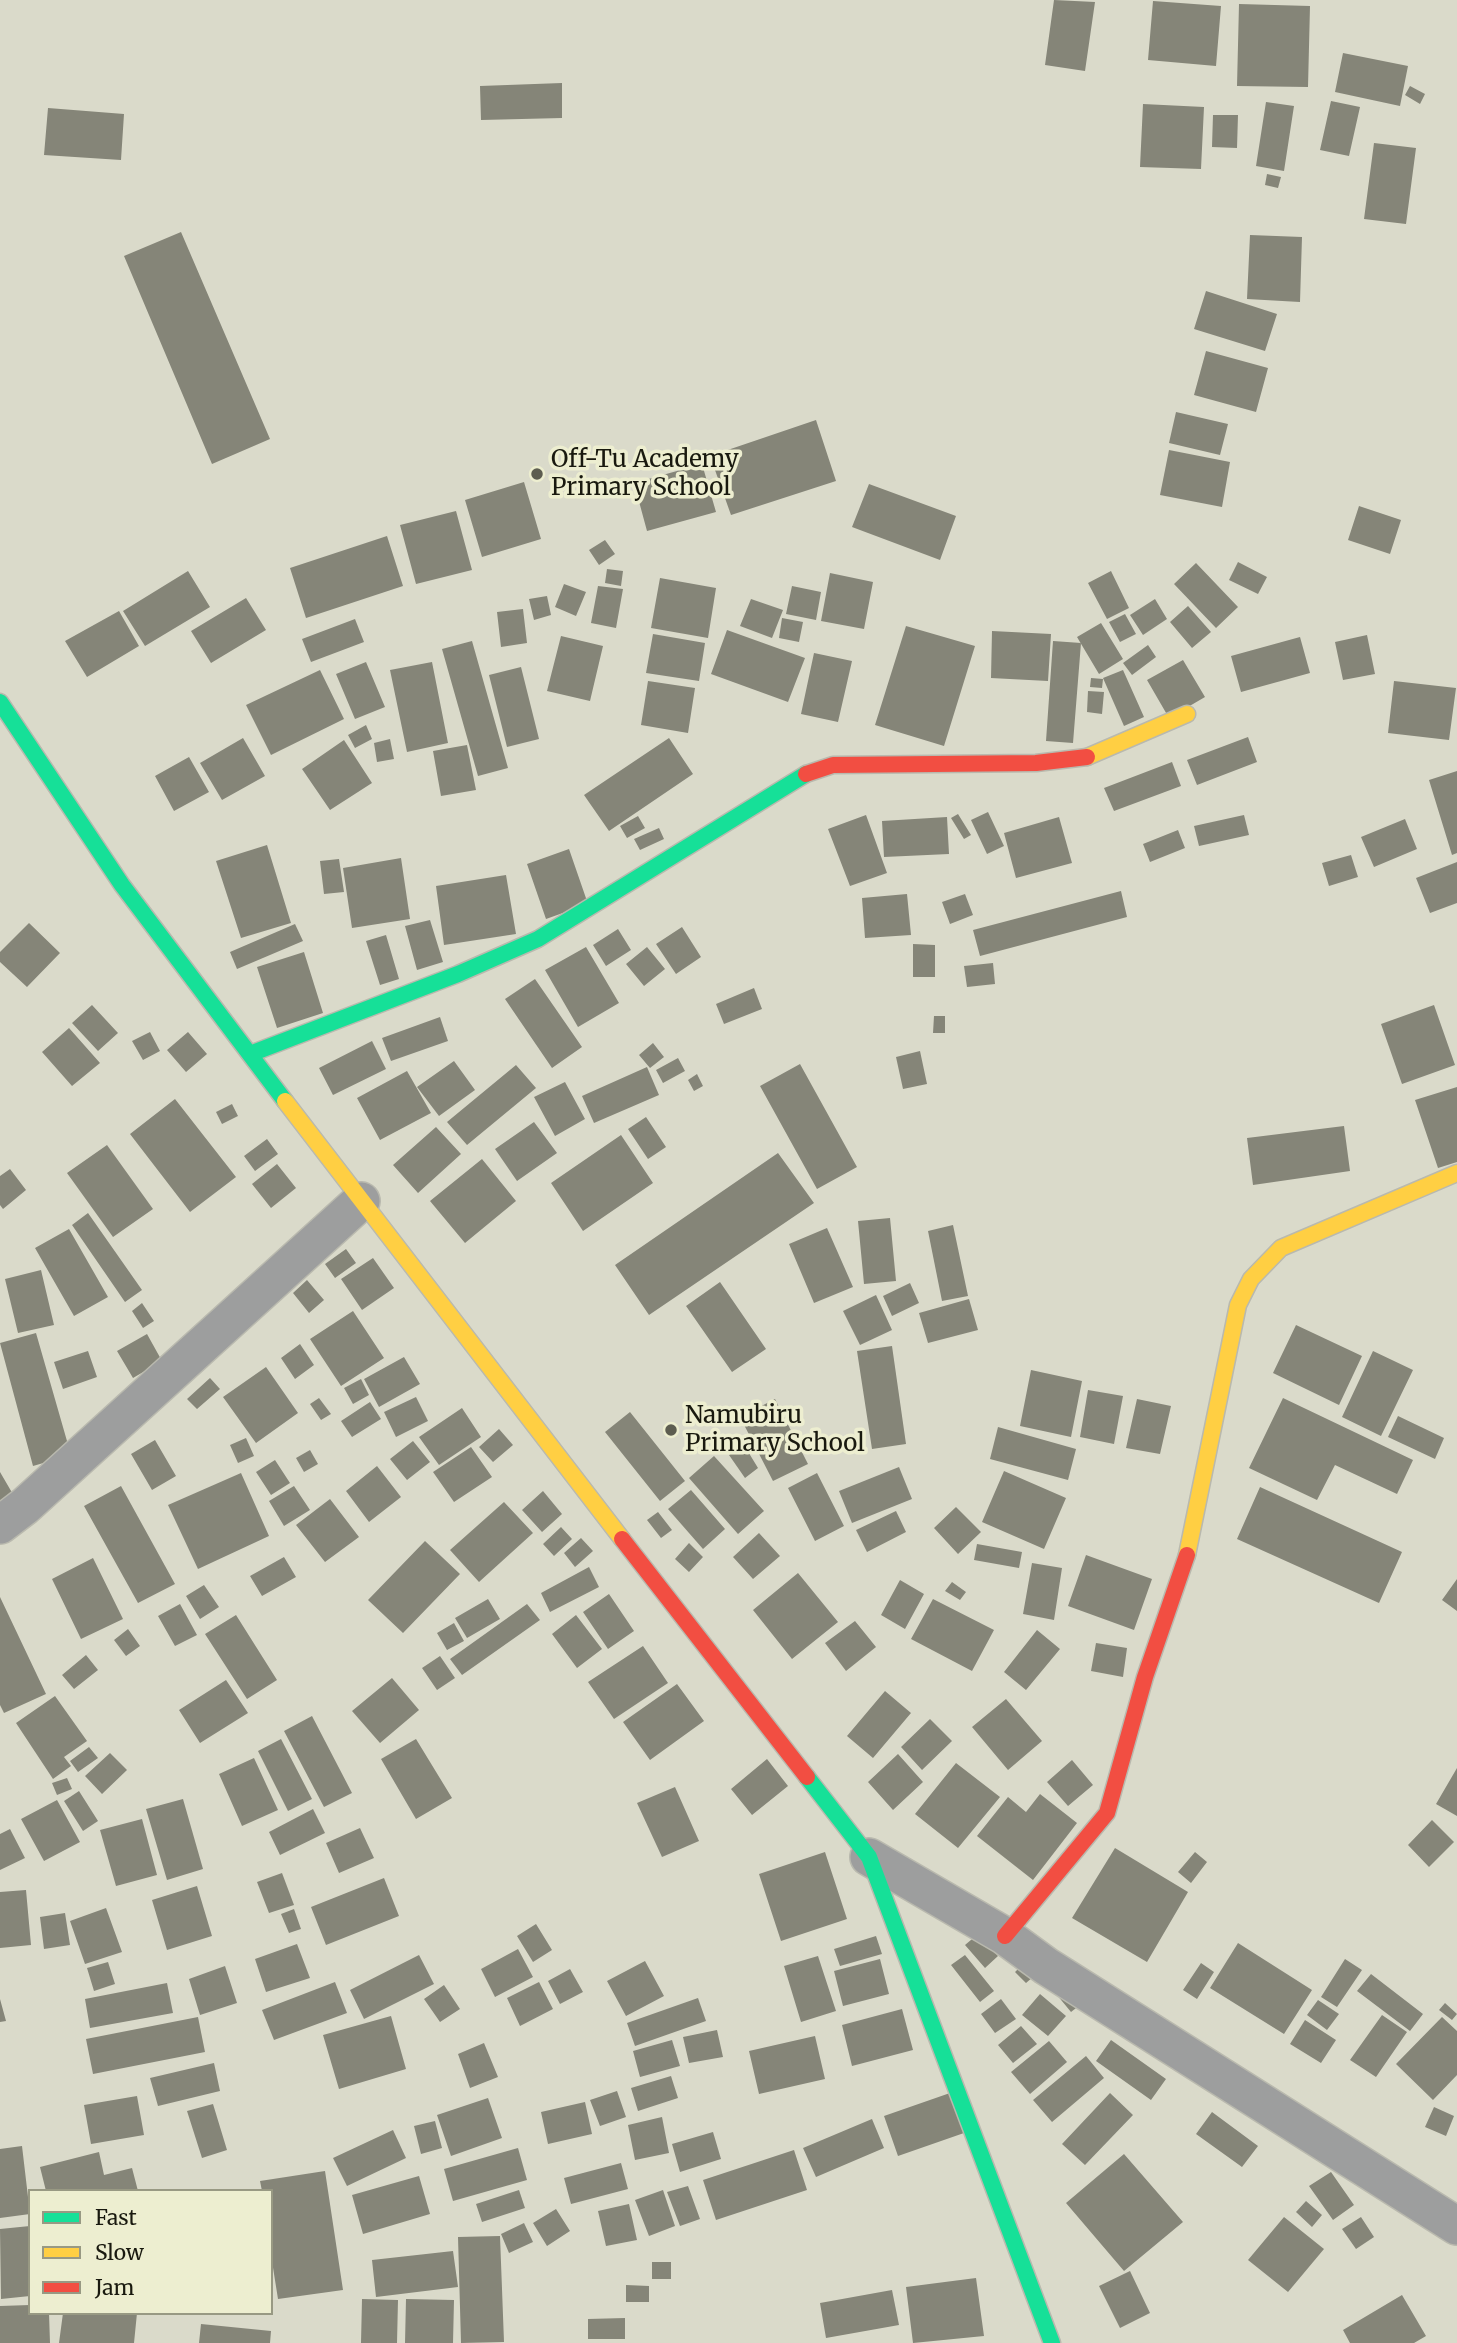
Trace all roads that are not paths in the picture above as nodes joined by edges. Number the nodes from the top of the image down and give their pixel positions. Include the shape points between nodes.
1 (0, 702) edge
2 (1187, 714) dead end
3 (250, 1054) junction
4 (1457, 1173) edge
5 (360, 1201) junction
6 (0, 1525) edge
7 (869, 1857) junction
8 (1004, 1936) junction
9 (1457, 2226) edge
10 (1052, 2343) edge

1 - 3 street via 122,885
2 - 3 street via 1087,757 1036,763 834,765 809,772 538,939
3 - 5 street
4 - 8 street via 1281,1248 1251,1279 1238,1304 1192,1539 1145,1677 1107,1813
5 - 6 street
5 - 7 street
7 - 8 street
7 - 10 street
8 - 9 street

